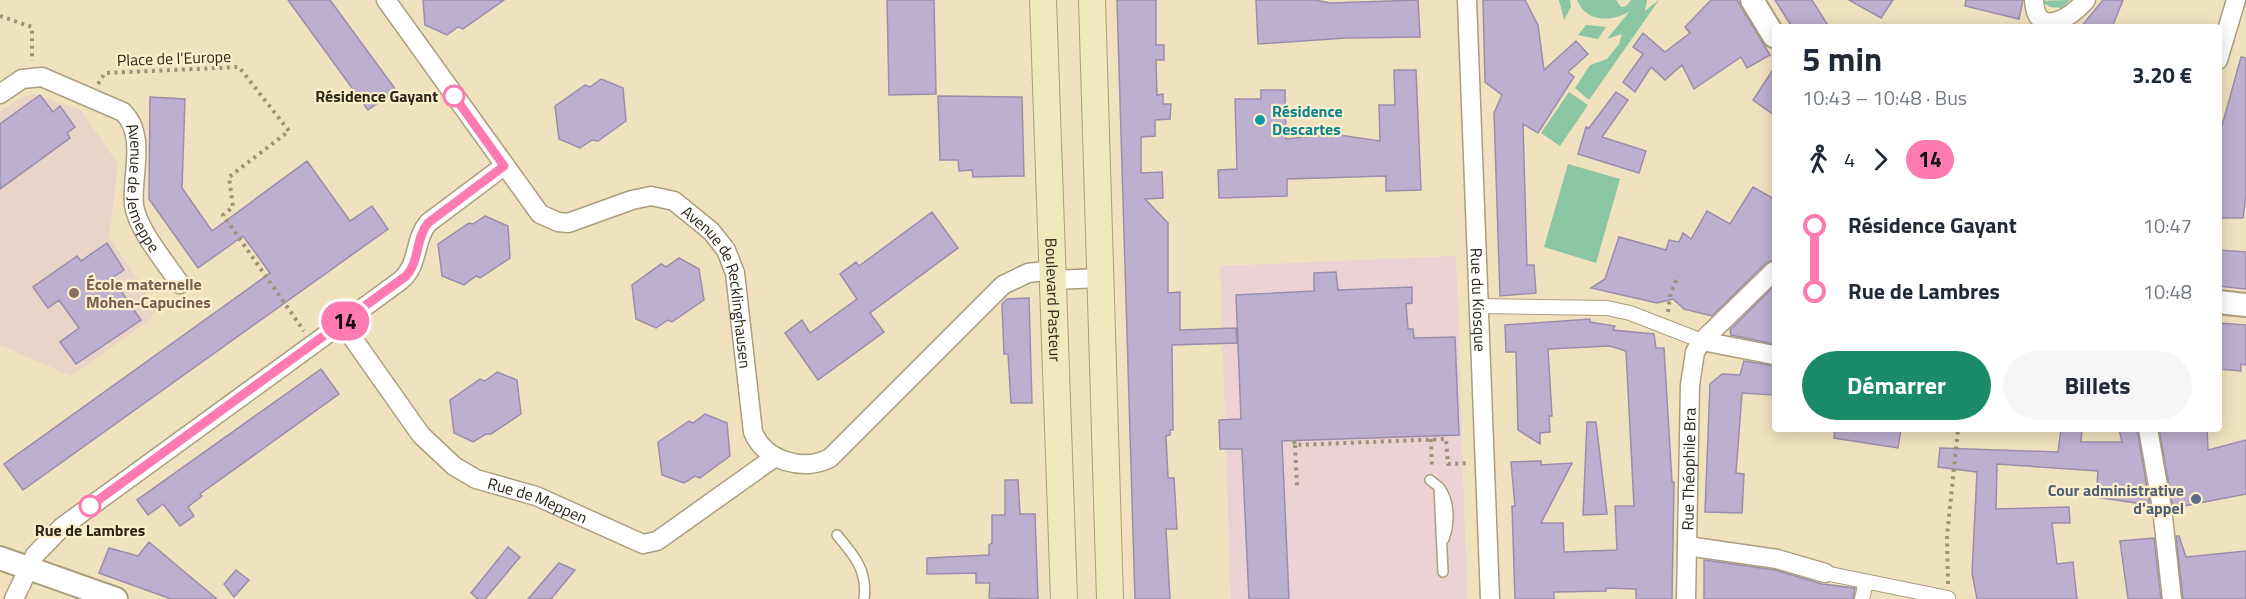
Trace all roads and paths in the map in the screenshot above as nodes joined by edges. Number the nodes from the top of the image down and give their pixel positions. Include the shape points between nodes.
1 (386, 0) edge
2 (1043, 0) edge
3 (1092, 0) edge
4 (1467, 0) edge
5 (1752, 0) edge
6 (2034, 0) edge
7 (2086, 0) edge
8 (2236, 0) edge
9 (0, 16) edge
10 (2042, 24) edge
11 (1772, 33) edge
12 (2222, 47) edge
13 (31, 77) junction
14 (0, 94) edge
15 (90, 97) junction
16 (504, 166) junction
17 (1772, 273) edge
18 (1053, 275) junction
19 (1678, 276) dead end
20 (1100, 279) junction
21 (180, 284) dead end
22 (2222, 302) edge
23 (2246, 305) edge
24 (1479, 306) junction
25 (342, 323) junction
26 (1666, 327) junction
27 (1702, 341) junction
28 (314, 344) junction
29 (1772, 355) edge
30 (1958, 432) edge
31 (2149, 432) edge
32 (1431, 440) junction
33 (1484, 451) junction
34 (775, 457) junction
35 (1430, 480) joint
36 (1298, 486) dead end
37 (837, 535) dead end
38 (1687, 546) junction
39 (0, 558) edge
40 (28, 570) junction
41 (1443, 572) dead end
42 (1825, 573) joint
43 (1866, 582) junction
44 (1948, 598) edge
45 (14, 599) edge
46 (116, 599) edge
47 (864, 599) edge
48 (1064, 599) edge
49 (1110, 599) edge
50 (1490, 599) edge
51 (1686, 599) edge
52 (1862, 599) edge
53 (2172, 599) edge

1 - 16 street, Avenue de Recklinghausen
2 - 18 main road, Boulevard Pasteur
3 - 20 main road
4 - 24 street, Rue du Kiosque
5 - 11 street
6 - 10 street
7 - 10 street via 2064,20
8 - 12 street
9 - 13 path via 32,27
13 - 14 street
13 - 15 street, Avenue de Jemeppe via 54,81
15 - 21 street, Avenue de Jemeppe via 123,112 134,127 136,213
15 - 28 path, Place de l'Europe via 105,73 239,67 289,131 229,177 232,207 223,215
16 - 25 street via 428,223 411,271
16 - 34 street, Avenue de Recklinghausen via 540,214 558,222 579,221 651,196 674,201 699,218 726,250 735,273 753,432 762,447
17 - 27 street
18 - 20 street
18 - 34 street via 1028,273 1003,285 830,458 802,464
18 - 48 main road, Boulevard Pasteur
19 - 26 path via 1670,296
20 - 49 main road
22 - 23 street
24 - 26 street via 1596,307 1630,313
24 - 33 street, Rue du Kiosque
25 - 28 street
25 - 34 street, Rue de Meppen via 421,435 454,466 476,479 536,496 643,544 657,541
26 - 27 street
27 - 29 street
27 - 38 street, Rue Théophile Bra via 1690,374
28 - 40 street via 70,520 45,543
30 - 44 path via 1947,537
31 - 53 street
32 - 33 path via 1446,439 1448,464 1472,463 1471,451
32 - 35 path
32 - 36 path via 1295,443
33 - 50 street, Rue du Kiosque
35 - 41 lane via 1439,487
37 - 47 lane via 864,571
38 - 42 street via 1777,559
38 - 51 street, Rue Théophile Bra
39 - 40 street
40 - 45 street
40 - 46 street
42 - 43 street
43 - 44 street
43 - 52 street

